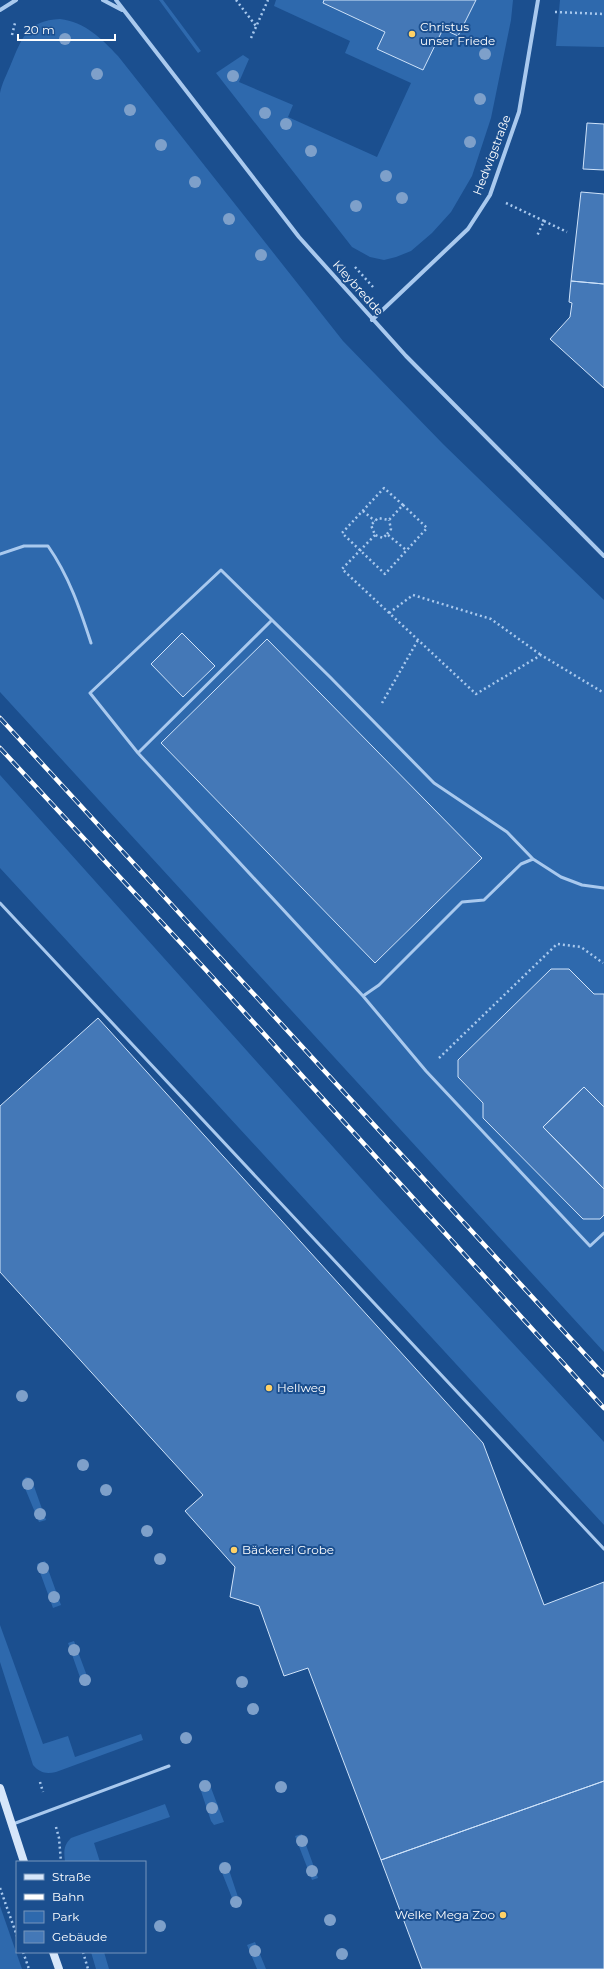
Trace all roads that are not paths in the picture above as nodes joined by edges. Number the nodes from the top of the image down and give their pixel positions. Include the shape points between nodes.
1 (16, 0) edge
2 (103, 0) edge
3 (116, 0) edge
4 (538, 0) edge
5 (0, 10) edge
6 (123, 10) junction
7 (372, 320) junction
8 (0, 554) edge
9 (604, 556) edge
10 (271, 621) junction
11 (91, 644) dead end
12 (138, 753) junction
13 (533, 859) junction
14 (604, 888) edge
15 (0, 903) edge
16 (363, 996) junction
17 (604, 1233) edge
18 (604, 1549) edge
19 (170, 1766) dead end
20 (0, 1788) edge
21 (12, 1825) junction
22 (24, 1861) edge
23 (53, 1953) edge
24 (59, 1969) edge

1 - 5 street
2 - 6 street, Kleybredde
3 - 6 street, Kleybredde
4 - 7 street, Hedwigstraße via 519,112 490,195 468,230
6 - 7 street, Kleybredde via 298,237
7 - 9 street, Kleybredde
8 - 11 lane via 24,546 48,546 60,563 76,598
10 - 12 lane
10 - 12 lane via 221,570 90,693
10 - 13 lane via 434,783 506,832
12 - 16 lane
13 - 14 lane via 561,877 582,885
13 - 16 lane via 521,864 484,900 462,902 379,985
15 - 18 lane
16 - 17 lane via 426,1071 590,1246
19 - 21 lane
20 - 21 main road
21 - 22 main road
23 - 24 main road

